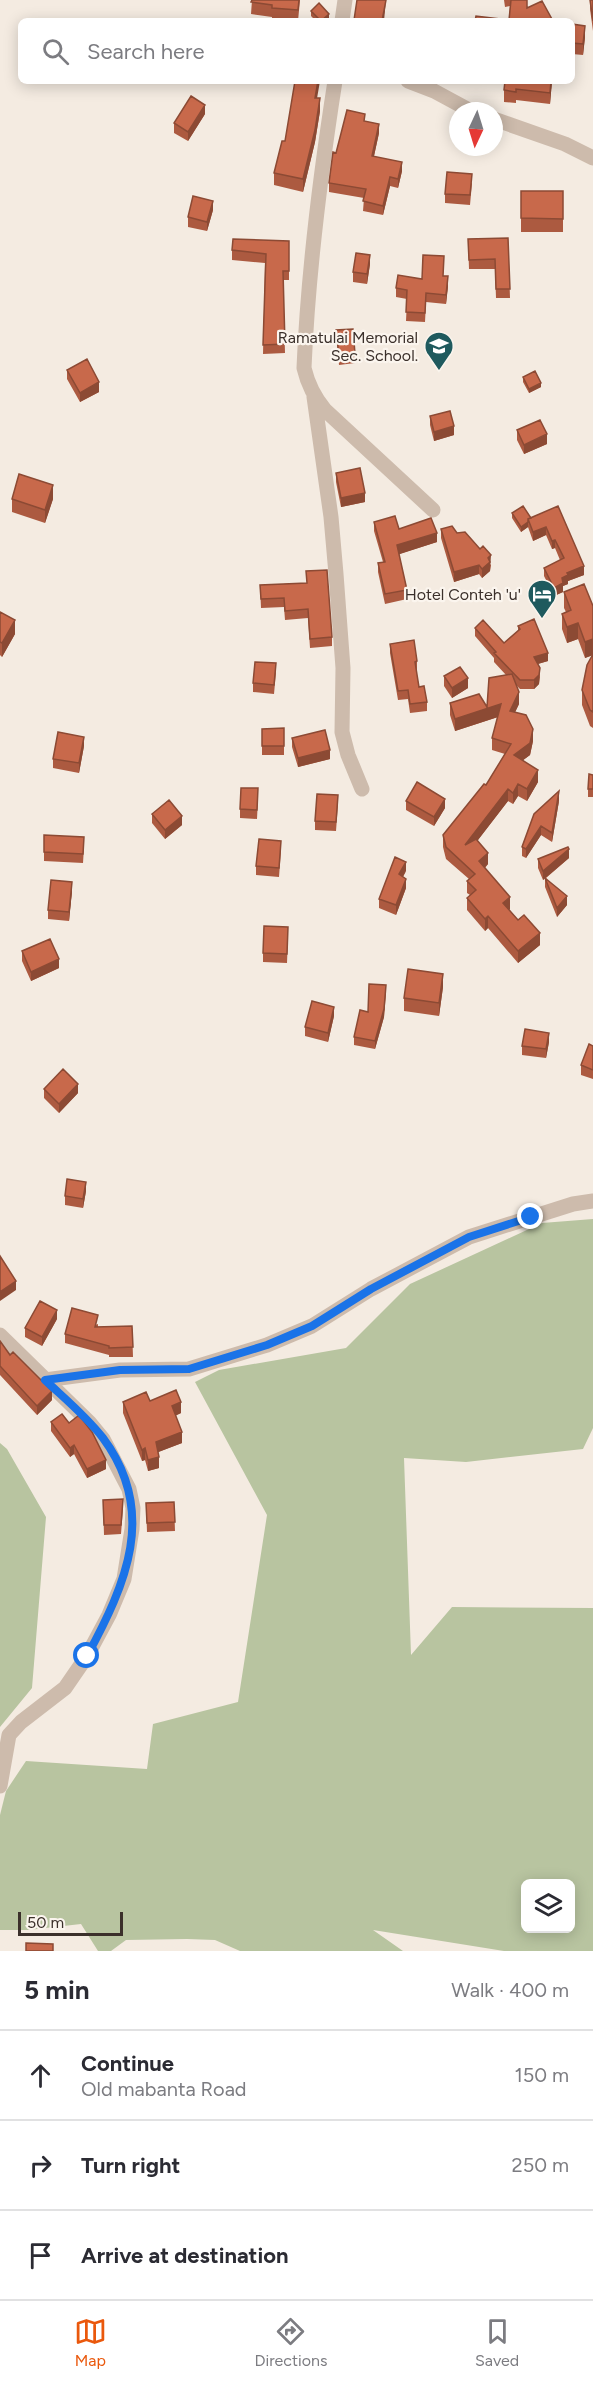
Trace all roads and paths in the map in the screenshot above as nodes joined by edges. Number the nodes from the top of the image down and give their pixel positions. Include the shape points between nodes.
1 (345, 0) edge
2 (342, 18) edge
3 (335, 84) edge
4 (416, 84) edge
5 (454, 102) edge
6 (503, 122) edge
7 (593, 158) edge
8 (314, 397) junction
9 (432, 510) dead end
10 (362, 789) dead end
11 (593, 1201) edge
12 (0, 1335) edge
13 (45, 1380) junction
14 (0, 1786) edge

1 - 2 street
3 - 8 street via 307,289 304,368
4 - 5 street
6 - 7 street
8 - 9 street
8 - 10 street via 338,595 342,732
11 - 13 street via 469,1237 371,1289 312,1326 267,1345 189,1369 120,1370
12 - 13 street
13 - 14 street via 104,1439 129,1489 132,1529 124,1579 109,1615 65,1688 9,1735

